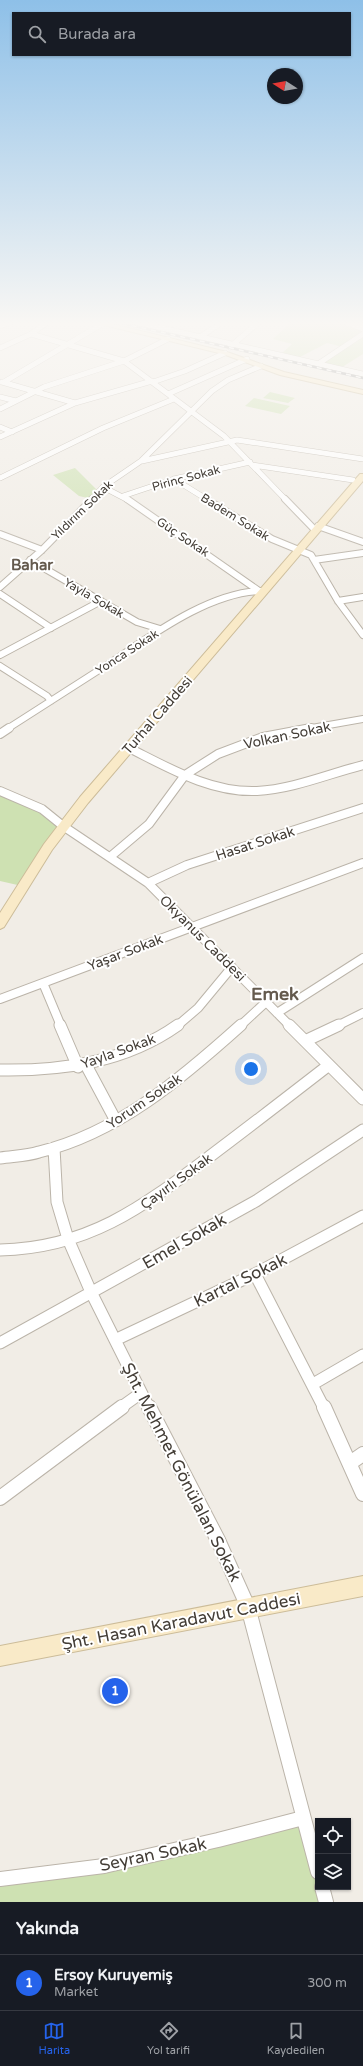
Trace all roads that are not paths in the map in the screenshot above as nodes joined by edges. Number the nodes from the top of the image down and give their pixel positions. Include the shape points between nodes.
1 (60, 410) edge
2 (146, 410) edge
3 (188, 410) edge
4 (193, 410) edge
5 (191, 412) junction
6 (0, 427) edge
7 (12, 432) junction
8 (0, 437) edge
9 (229, 440) junction
10 (363, 459) edge
11 (141, 461) junction
12 (251, 463) junction
13 (363, 468) edge
14 (363, 476) edge
15 (0, 478) edge
16 (174, 479) junction
17 (353, 480) junction
18 (103, 487) junction
19 (123, 496) junction
20 (328, 515) junction
21 (317, 528) junction
22 (0, 534) edge
23 (363, 542) edge
24 (42, 550) junction
25 (298, 550) junction
26 (363, 553) edge
27 (30, 560) junction
28 (314, 560) junction
29 (0, 587) edge
30 (261, 591) junction
31 (0, 594) edge
32 (363, 597) edge
33 (101, 601) junction
34 (338, 601) junction
35 (51, 628) junction
36 (160, 629) junction
37 (363, 635) edge
38 (0, 655) edge
39 (0, 666) edge
40 (51, 701) junction
41 (363, 719) edge
42 (0, 734) edge
43 (129, 748) junction
44 (363, 765) edge
45 (186, 775) junction
46 (0, 791) edge
47 (363, 808) edge
48 (63, 826) junction
49 (110, 857) junction
50 (363, 863) edge
51 (148, 883) junction
52 (3, 912) edge
53 (0, 924) edge
54 (193, 926) junction
55 (363, 958) edge
56 (232, 967) junction
57 (43, 982) junction
58 (0, 999) edge
59 (266, 1002) junction
60 (363, 1012) edge
61 (277, 1013) junction
62 (305, 1041) junction
63 (329, 1064) junction
64 (82, 1066) junction
65 (0, 1070) edge
66 (363, 1099) edge
67 (116, 1121) junction
68 (363, 1130) edge
69 (54, 1148) junction
70 (0, 1158) edge
71 (363, 1216) edge
72 (68, 1239) junction
73 (0, 1250) edge
74 (255, 1274) junction
75 (92, 1294) junction
76 (115, 1340) junction
77 (0, 1343) edge
78 (363, 1355) edge
79 (313, 1384) junction
80 (141, 1393) junction
81 (363, 1454) edge
82 (350, 1463) junction
83 (363, 1494) edge
84 (0, 1498) edge
85 (363, 1586) edge
86 (248, 1607) junction
87 (0, 1656) edge
88 (303, 1818) junction
89 (315, 1861) edge
90 (0, 1879) edge
91 (323, 1890) edge
92 (326, 1902) edge

1 - 7 street
2 - 15 street
3 - 5 street
4 - 5 street, Yıldırım Sokak
5 - 9 street
5 - 11 street, Yıldırım Sokak
6 - 7 street
7 - 8 street
9 - 10 street via 264,442
9 - 11 street
9 - 12 street
11 - 18 street, Yıldırım Sokak
12 - 16 street, Pirinç Sokak
12 - 17 street, Pirinç Sokak
12 - 21 street
13 - 17 street, Turhal Caddesi
14 - 20 street, Turhal Caddesi
16 - 19 street, Pirinç Sokak
16 - 25 street, Badem Sokak via 272,539
17 - 20 street, Turhal Caddesi
18 - 19 street, Güç Sokak
18 - 24 street, Yıldırım Sokak
19 - 30 street, Güç Sokak
20 - 21 street, Turhal Caddesi
21 - 23 street
21 - 25 street, Turhal Caddesi
22 - 24 street
24 - 27 street, Yıldırım Sokak
25 - 28 street, Badem Sokak via 309,554
25 - 30 street, Turhal Caddesi
26 - 28 street
27 - 29 street, Yıldırım Sokak
27 - 33 street, Yayla Sokak
28 - 34 street
30 - 36 street, Yonca Sokak via 250,591 209,604
30 - 43 street, Turhal Caddesi
31 - 35 street
32 - 34 street
33 - 35 street
33 - 36 street, Yayla Sokak via 137,622
34 - 37 street
35 - 38 street
36 - 40 street, Yonca Sokak
39 - 40 street
40 - 42 street, Yonca Sokak
41 - 45 street, Volkan Sokak via 248,742 218,754
43 - 45 street
43 - 48 street, Turhal Caddesi
44 - 45 street via 279,788 257,791 222,788
45 - 49 street, Volkan Sokak via 149,824
46 - 48 street, Okyanus Caddesi via 42,809
47 - 51 street, Hasat Sokak via 187,865
48 - 49 street, Okyanus Caddesi
48 - 52 street, Turhal Caddesi
49 - 51 street, Okyanus Caddesi
50 - 54 street, Yaşar Sokak
51 - 54 street, Okyanus Caddesi
52 - 53 street, Turhal Caddesi
54 - 56 street, Okyanus Caddesi
54 - 57 street, Yaşar Sokak
55 - 61 street
56 - 59 street, Okyanus Caddesi
56 - 64 street, Yayla Sokak via 198,1007 170,1031 139,1047
57 - 58 street, Yaşar Sokak
57 - 64 street
59 - 61 street, Okyanus Caddesi
59 - 67 street, Yorum Sokak via 184,1073
60 - 62 street
61 - 62 street, Okyanus Caddesi
62 - 63 street, Okyanus Caddesi
63 - 66 street, Okyanus Caddesi
63 - 72 street, Çayırlı Sokak via 160,1194 122,1218
64 - 65 street, Yayla Sokak
64 - 67 street
67 - 69 street, Yorum Sokak via 88,1136
68 - 75 street, Emel Sokak via 256,1201
69 - 70 street, Yorum Sokak
69 - 72 street, Şht. Mehmet Gönülalan Sokak via 58,1202
71 - 74 street, Kartal Sokak
72 - 73 street, Çayırlı Sokak via 34,1248
72 - 75 street, Şht. Mehmet Gönülalan Sokak
74 - 76 street, Kartal Sokak
74 - 79 street
75 - 76 street, Şht. Mehmet Gönülalan Sokak
75 - 77 street, Emel Sokak
76 - 80 street, Şht. Mehmet Gönülalan Sokak
78 - 79 street
79 - 82 street
80 - 84 street
80 - 86 street, Şht. Mehmet Gönülalan Sokak via 234,1572
81 - 82 street
82 - 83 street
85 - 86 street, Şht. Hasan Karadavut Caddesi
86 - 87 street, Şht. Hasan Karadavut Caddesi
86 - 88 street, Şht. Mehmet Gönülalan Sokak
88 - 89 street, Şht. Mehmet Gönülalan Sokak
88 - 90 street, Seyran Sokak via 104,1866
91 - 92 street

